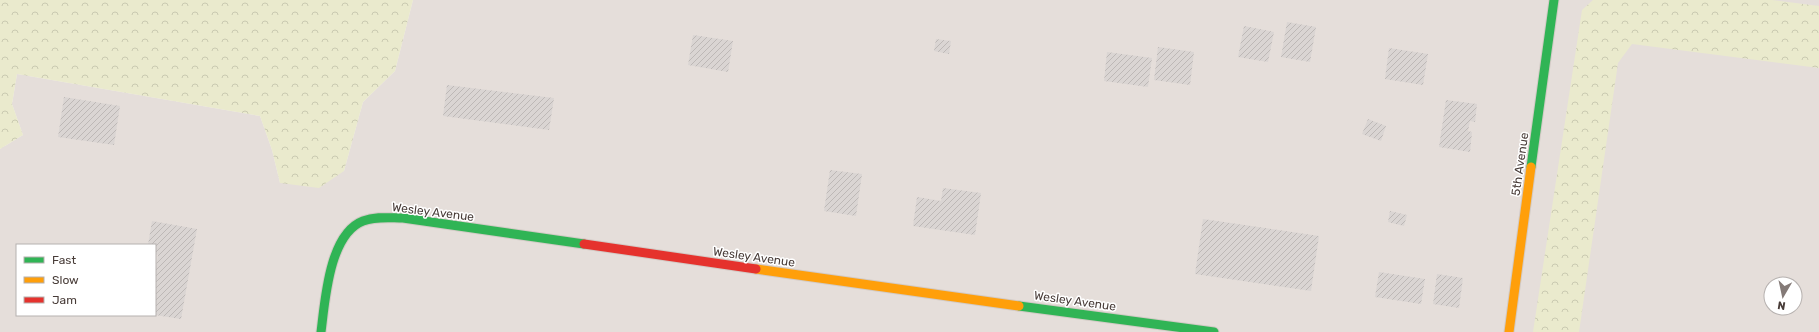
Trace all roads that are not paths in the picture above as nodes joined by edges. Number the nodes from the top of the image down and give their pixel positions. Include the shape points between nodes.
1 (1554, 0) edge
2 (321, 332) edge
3 (1214, 332) edge
4 (1509, 332) edge

1 - 4 street, 5th Avenue
2 - 3 street, Wesley Avenue via 329,282 341,242 360,222 374,217 403,218 836,281

